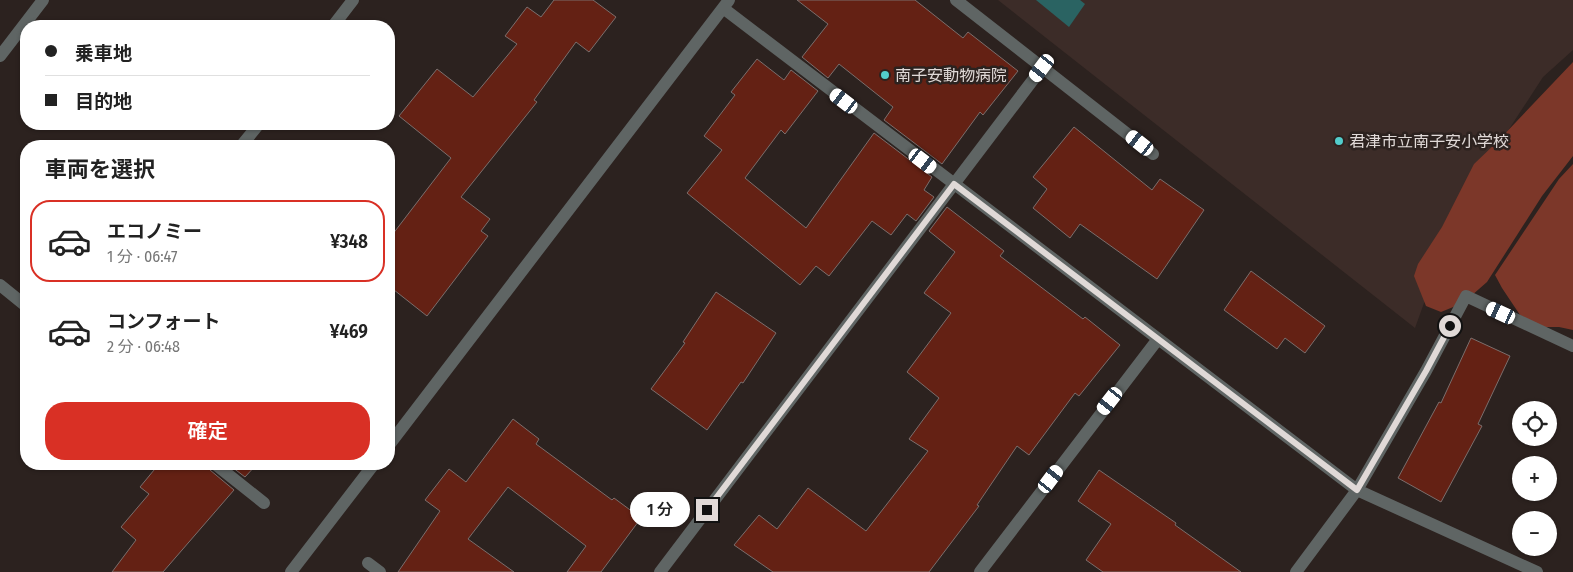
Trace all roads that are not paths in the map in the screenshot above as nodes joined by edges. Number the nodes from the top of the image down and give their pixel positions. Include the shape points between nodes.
1 (43, 0) edge
2 (354, 0) edge
3 (956, 0) edge
4 (726, 4) edge
5 (28, 20) edge
6 (338, 20) edge
7 (20, 30) edge
8 (0, 56) edge
9 (1042, 68) junction
10 (254, 130) edge
11 (246, 140) edge
12 (1153, 154) dead end
13 (954, 184) junction
14 (0, 285) edge
15 (20, 301) edge
16 (1158, 339) junction
17 (1573, 346) edge
18 (395, 437) edge
19 (223, 470) edge
20 (369, 470) edge
21 (1357, 490) junction
22 (264, 503) dead end
23 (368, 563) dead end
24 (291, 572) edge
25 (380, 572) edge
26 (660, 572) edge
27 (980, 572) edge
28 (1296, 572) edge
29 (1537, 572) edge

1 - 5 street
2 - 6 street
3 - 9 street
4 - 13 street
4 - 18 street
7 - 8 street
9 - 12 street
9 - 13 street
10 - 11 street
13 - 16 street
13 - 26 street
14 - 15 street
16 - 21 street
16 - 27 street
17 - 21 street via 1466,296
19 - 22 street
20 - 24 street
21 - 28 street
21 - 29 street
23 - 25 street

